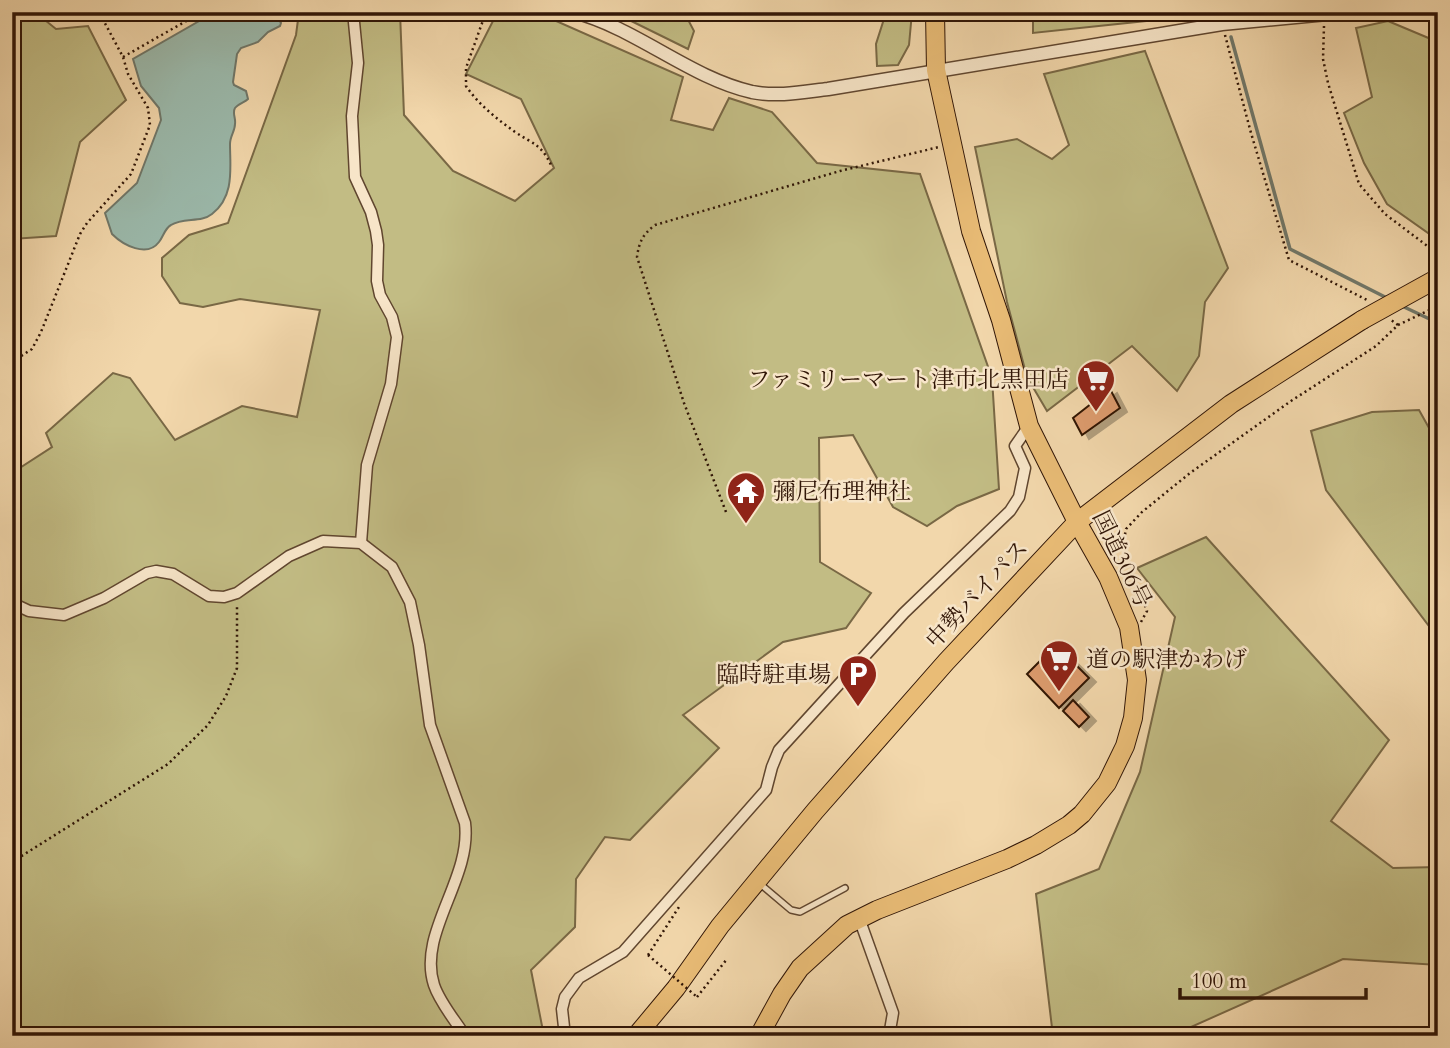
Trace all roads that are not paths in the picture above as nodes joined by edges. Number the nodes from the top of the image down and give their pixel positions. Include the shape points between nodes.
1 (353, 12) edge
2 (574, 12) edge
3 (935, 12) edge
4 (1348, 12) edge
5 (936, 70) junction
6 (1438, 278) edge
7 (1029, 426) junction
8 (1077, 522) junction
9 (361, 543) junction
10 (12, 603) edge
11 (757, 881) junction
12 (845, 888) dead end
13 (859, 918) junction
14 (466, 1036) edge
15 (565, 1036) edge
16 (636, 1036) edge
17 (759, 1036) edge
18 (889, 1036) edge

1 - 9 street via 358,63 352,116 355,177 376,231 377,281 397,337 391,384 367,465
2 - 5 street via 718,80 754,92 806,92
3 - 5 highway, 国道306号
4 - 5 street via 1222,24
5 - 7 highway, 国道306号 via 971,231
6 - 8 highway, 中勢バイパス, bridge via 1362,320 1231,404
7 - 8 highway, 国道306号
7 - 15 street via 1015,446 1025,468 1019,497 1010,511 904,613 788,740 775,758 766,790 623,952 579,978 562,1009
8 - 11 highway, 中勢バイパス via 946,662
8 - 13 highway, 国道306号 via 1129,627 1137,680 1129,734 1107,783 1082,814 1055,835
9 - 10 street via 323,541 289,556 237,593 216,598 173,574 156,570 64,615 29,611
9 - 14 street via 392,566 410,602 430,724 465,823 463,864 440,922 430,965 434,986
11 - 12 lane via 791,910 800,912
11 - 16 highway, 中勢バイパス
13 - 17 highway, 国道306号 via 800,968
13 - 18 street via 893,1013

